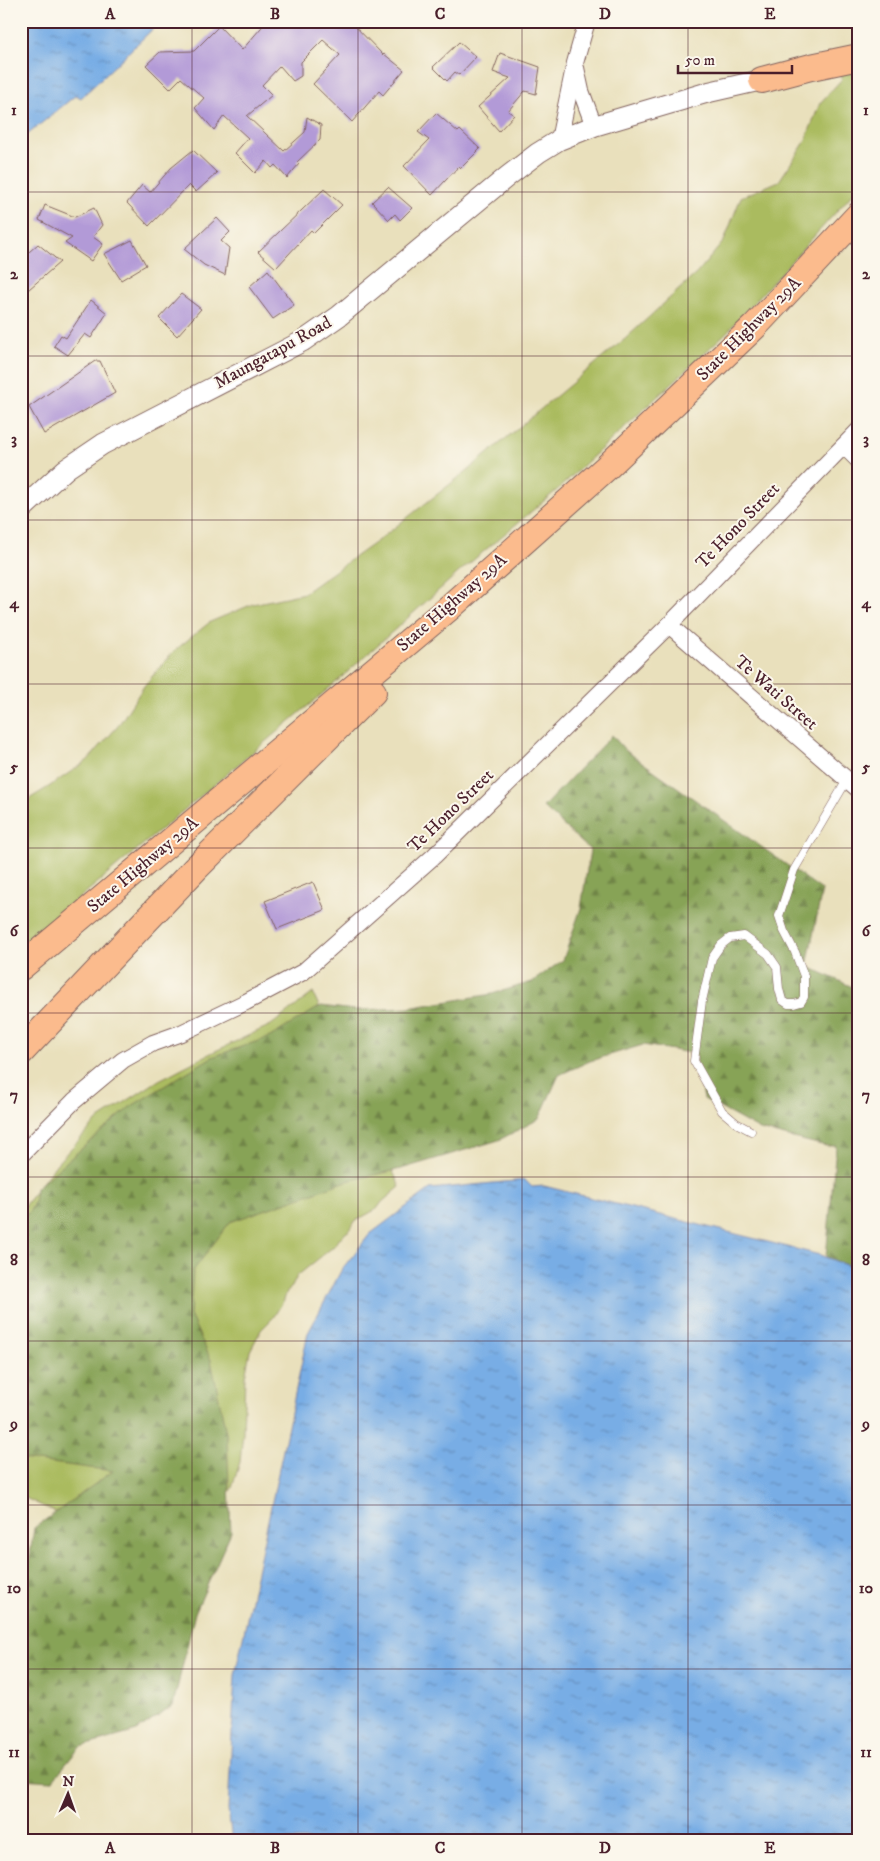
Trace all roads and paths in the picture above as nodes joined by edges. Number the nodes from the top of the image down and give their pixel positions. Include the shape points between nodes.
1 (587, 21) edge
2 (859, 57) edge
3 (575, 63) junction
4 (762, 80) joint
5 (594, 126) junction
6 (559, 140) junction
7 (859, 215) edge
8 (859, 430) edge
9 (844, 446) junction
10 (859, 461) edge
11 (21, 510) edge
12 (450, 607) junction
13 (669, 625) junction
14 (853, 785) edge
15 (21, 967) edge
16 (21, 1052) edge
17 (751, 1130) dead end
18 (21, 1155) edge

1 - 3 street
2 - 4 highway
3 - 5 street
3 - 6 street
4 - 5 street, Maungatapu Road
5 - 6 street, Maungatapu Road
6 - 11 street, Maungatapu Road via 508,176 339,316 303,341 103,444 66,468
7 - 12 highway, State Highway 29A via 755,326 676,403
8 - 9 street, Te Hono Street
9 - 10 street
9 - 13 street, Te Hono Street
12 - 15 highway, State Highway 29A
12 - 16 highway via 425,642 315,747
13 - 14 street, Te Wati Street
13 - 18 street, Te Hono Street via 434,856 302,972 124,1060 74,1101
14 - 17 lane via 794,870 779,916 804,976 801,1002 794,1004 782,1000 777,967 768,954 744,936 730,938 712,958 702,1000 694,1061 722,1111

